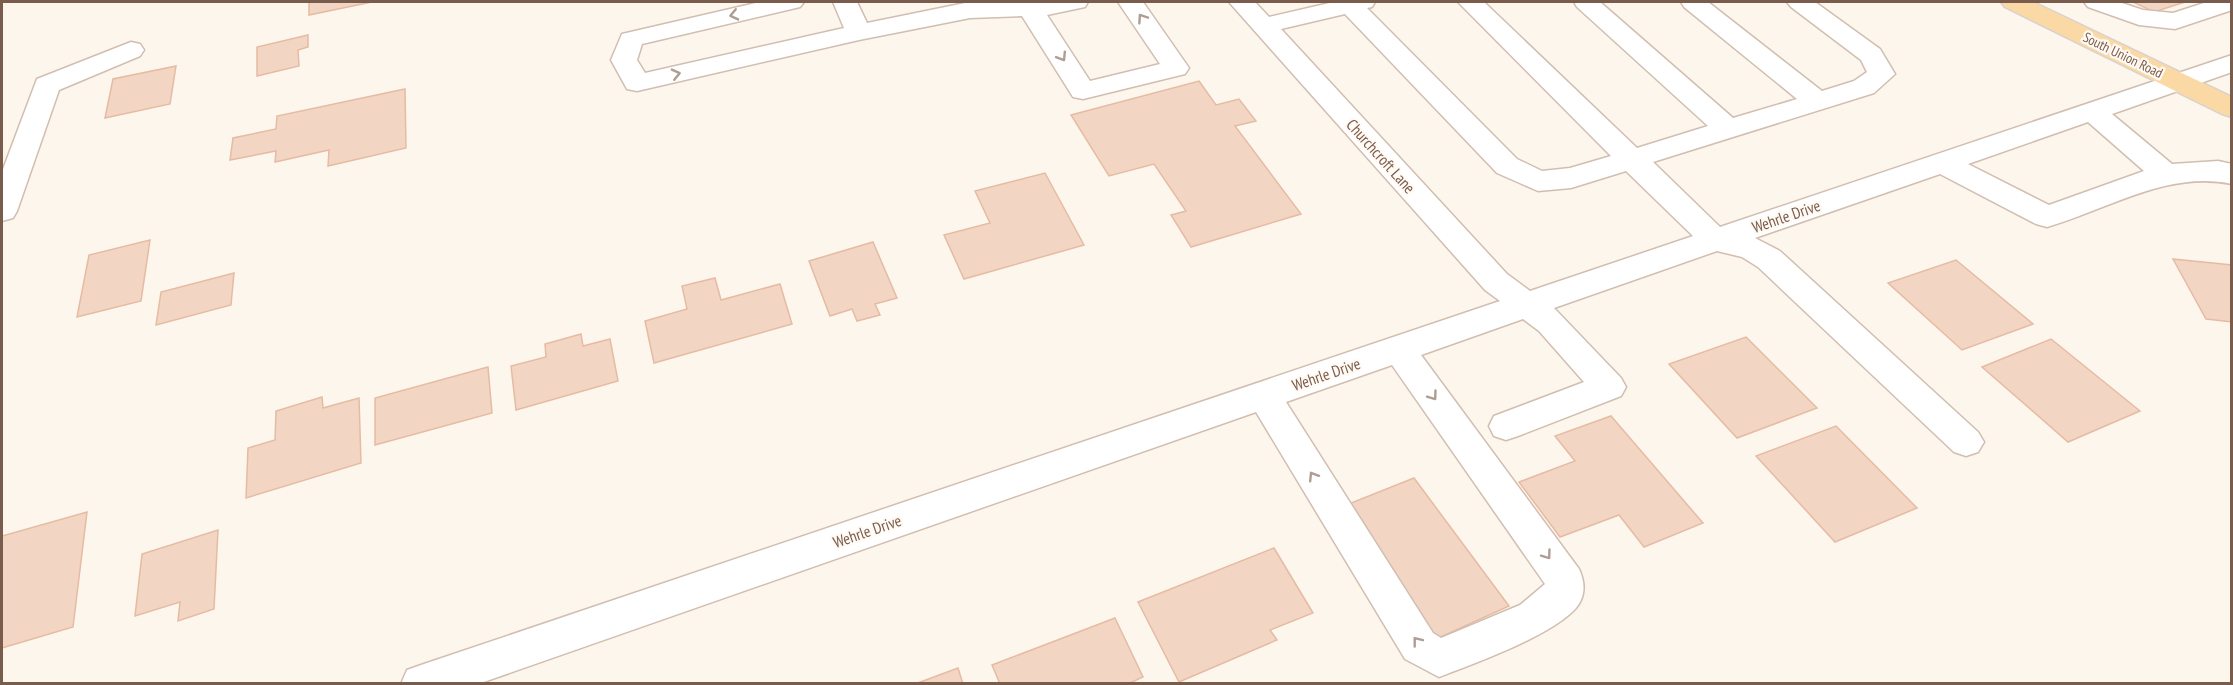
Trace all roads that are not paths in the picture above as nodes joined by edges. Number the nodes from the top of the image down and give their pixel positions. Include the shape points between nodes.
1 (791, 2) edge
2 (845, 2) edge
3 (1076, 2) edge
4 (1131, 2) edge
5 (1242, 2) edge
6 (1470, 2) edge
7 (1586, 2) edge
8 (1693, 2) edge
9 (1800, 2) edge
10 (2014, 2) edge
11 (2097, 2) edge
12 (2230, 2) edge
13 (1353, 3) edge
14 (1030, 8) junction
15 (1263, 26) junction
16 (859, 32) junction
17 (132, 50) dead end
18 (2232, 63) edge
19 (2178, 82) junction
20 (1817, 101) junction
21 (2232, 108) edge
22 (2092, 111) junction
23 (1728, 129) junction
24 (1630, 159) junction
25 (1943, 163) junction
26 (2165, 174) junction
27 (2232, 174) edge
28 (2, 211) edge
29 (1715, 240) junction
30 (1526, 303) junction
31 (1399, 349) junction
32 (1263, 395) junction
33 (1506, 426) dead end
34 (1966, 442) dead end
35 (421, 684) edge

1 -> 16 street via 631,39 624,60 637,83
2 - 16 street
3 - 14 street
14 -> 4 street via 1083,91 1176,68
5 - 15 street, Churchcroft Lane
6 - 24 street
7 - 23 street
8 - 20 street
9 - 20 street via 1872,55 1882,74 1864,87
10 - 19 main road, South Union Road
11 - 12 street via 2139,18 2175,21
13 - 15 street
13 - 24 street via 1507,166 1538,181 1571,178
14 - 16 street via 970,9
15 - 30 street, Churchcroft Lane via 1496,282
17 - 28 street via 47,85
18 - 19 street, Wehrle Drive
19 - 21 main road, South Union Road
19 - 22 street, Wehrle Drive
20 - 23 street
22 - 25 street, Wehrle Drive
22 - 26 street
23 - 24 street
24 - 29 street
25 - 26 street via 2047,217
25 - 29 street, Wehrle Drive
26 - 27 street
29 - 30 street, Wehrle Drive
29 - 34 street via 1751,248 1769,259
30 - 31 street, Wehrle Drive
30 - 33 street, Churchcroft Lane via 1550,322 1609,387
31 - 32 street, Wehrle Drive
31 -> 32 street via 1565,580 1563,595 1534,618 1439,658 1419,646
32 - 35 street, Wehrle Drive

